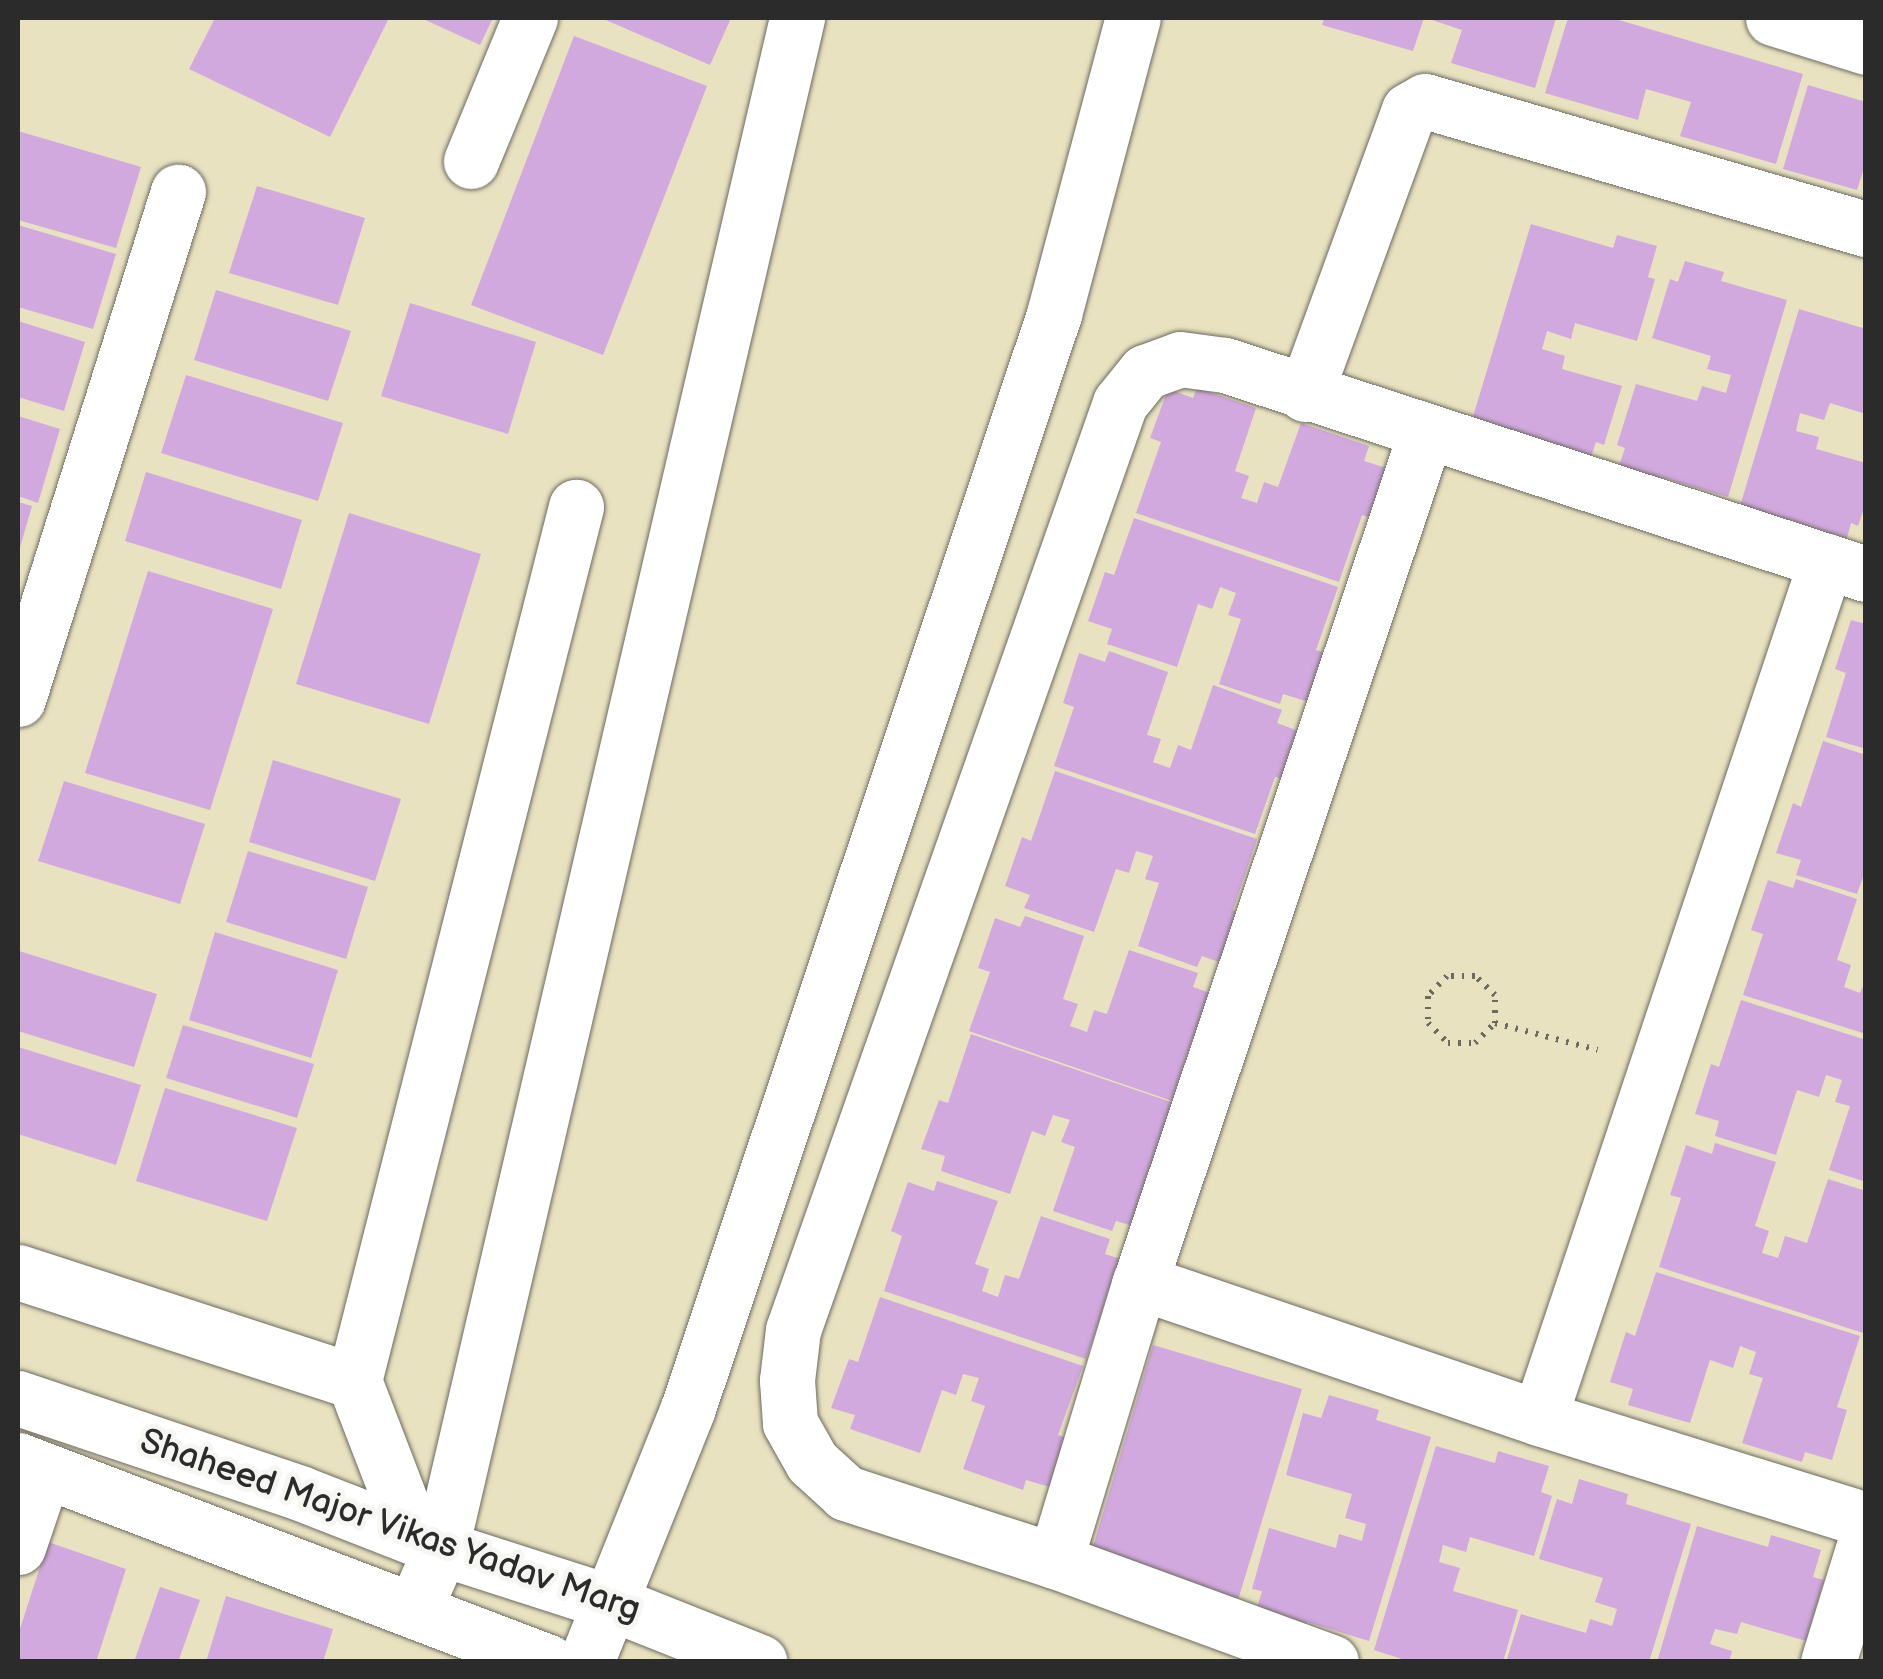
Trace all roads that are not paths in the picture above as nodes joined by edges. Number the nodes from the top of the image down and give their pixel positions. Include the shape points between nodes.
1 (530, 18) edge
2 (797, 18) edge
3 (1133, 18) edge
4 (1773, 18) edge
5 (1866, 46) edge
6 (471, 161) dead end
7 (178, 192) dead end
8 (1866, 229) edge
9 (1305, 394) junction
10 (1426, 432) junction
11 (576, 507) dead end
12 (1846, 568) edge
13 (18, 699) edge
14 (18, 1272) edge
15 (1140, 1282) junction
16 (354, 1381) junction
17 (18, 1398) edge
18 (1539, 1418) junction
19 (31, 1465) edge
20 (1866, 1520) edge
21 (1866, 1539) edge
22 (427, 1542) junction
23 (18, 1547) edge
24 (1055, 1561) junction
25 (609, 1602) junction
26 (414, 1610) junction
27 (548, 1662) edge
28 (586, 1662) edge
29 (760, 1662) edge
30 (1331, 1662) edge
31 (1828, 1662) edge

1 - 6 street
2 - 22 street
3 - 25 street via 1054,314 688,1408
4 - 5 street
7 - 13 street
8 - 9 street via 1425,102 1409,110
9 - 10 street
9 - 24 street via 1225,365 1180,359 1145,372 1120,403 793,1330 790,1423 812,1462 846,1493
10 - 12 street
10 - 15 street
11 - 16 street
12 - 18 street via 1657,1066
14 - 16 street
15 - 18 street
15 - 24 street
16 - 22 street
17 - 22 street, Shaheed Major Vikas Yadav Marg
18 - 20 street
19 - 23 street
19 - 26 street, Shaheed Major Vikas Yadav Marg
21 - 31 street
22 - 25 street, Shaheed Major Vikas Yadav Marg
22 - 26 street
24 - 30 street
25 - 28 street
25 - 29 street, Shaheed Major Vikas Yadav Marg
26 - 27 street, Shaheed Major Vikas Yadav Marg

